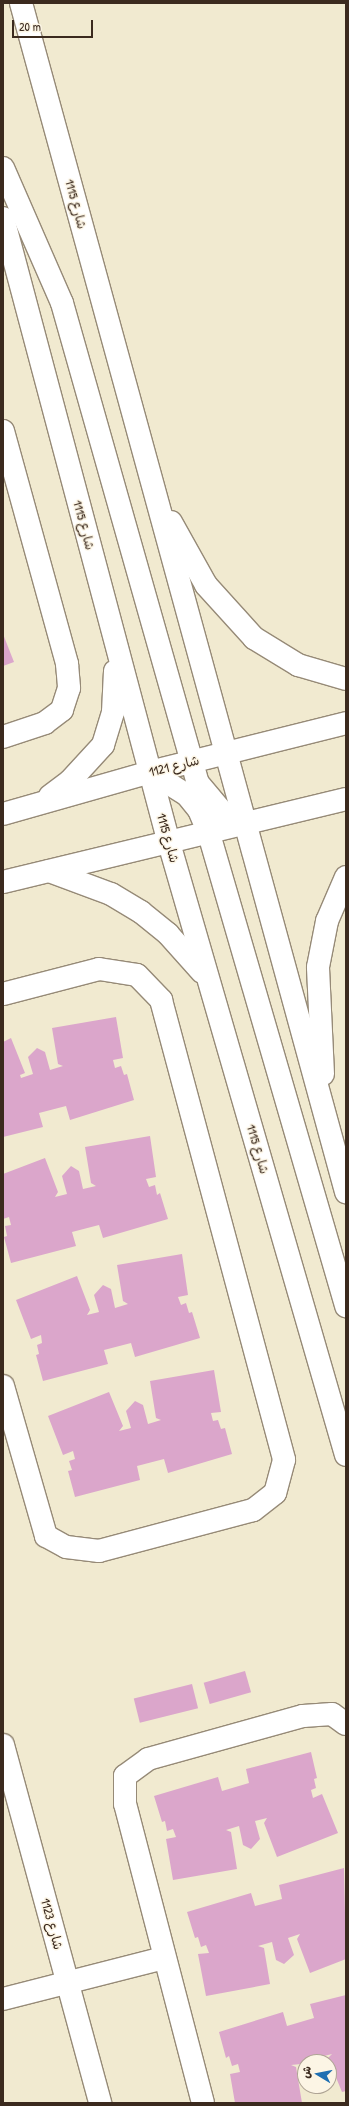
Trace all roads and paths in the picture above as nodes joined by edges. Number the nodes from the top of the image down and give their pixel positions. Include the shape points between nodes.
1 (20, 3) edge
2 (3, 168) edge
3 (3, 218) edge
4 (3, 430) edge
5 (155, 493) junction
6 (112, 632) junction
7 (346, 679) edge
8 (346, 723) edge
9 (3, 737) edge
10 (225, 753) junction
11 (191, 761) junction
12 (150, 772) junction
13 (346, 799) edge
14 (39, 804) junction
15 (3, 814) edge
16 (243, 825) junction
17 (209, 834) junction
18 (169, 843) junction
19 (46, 870) junction
20 (346, 877) edge
21 (3, 882) edge
22 (208, 979) junction
23 (3, 994) edge
24 (326, 1119) junction
25 (346, 1192) edge
26 (346, 1307) edge
27 (3, 1386) edge
28 (346, 1455) edge
29 (346, 1724) edge
30 (3, 1745) edge
31 (164, 1958) junction
32 (68, 1982) junction
33 (3, 1999) edge
34 (100, 2103) edge
35 (203, 2103) edge

1 - 5 street, شارع 1115
2 - 11 street via 62,303
3 - 6 street, شارع 1115
4 - 9 street via 67,664 69,688 62,710 45,723
5 - 7 street via 206,585 230,615 254,638 298,665
5 - 10 street, شارع 1115
6 - 12 street, شارع 1115
6 - 14 street via 116,680 113,712 102,745 70,781
8 - 10 street, شارع 1121
10 - 11 street, شارع 1121
10 - 16 street, شارع 1115
11 - 12 street, شارع 1121
11 - 16 street via 211,801
12 - 14 street, شارع 1121
12 - 17 street via 187,795 199,810
12 - 18 street, شارع 1115
13 - 16 street
14 - 15 street, شارع 1121
16 - 17 street
16 - 24 street, شارع 1115
17 - 18 street
17 - 26 street
18 - 19 street
18 - 22 street, شارع 1115
19 - 21 street
19 - 22 street via 80,880 141,912 168,934
20 - 24 street via 326,921 318,967
22 - 28 street, شارع 1115
23 - 27 street via 99,969 137,975 161,1000 284,1460 275,1493 253,1510 99,1551 66,1547 46,1536
24 - 25 street, شارع 1115
29 - 31 street via 332,1714 303,1716 148,1759 125,1776 125,1804
30 - 32 street, شارع 1123
31 - 32 street
31 - 35 street
32 - 33 street
32 - 34 street, شارع 1123

